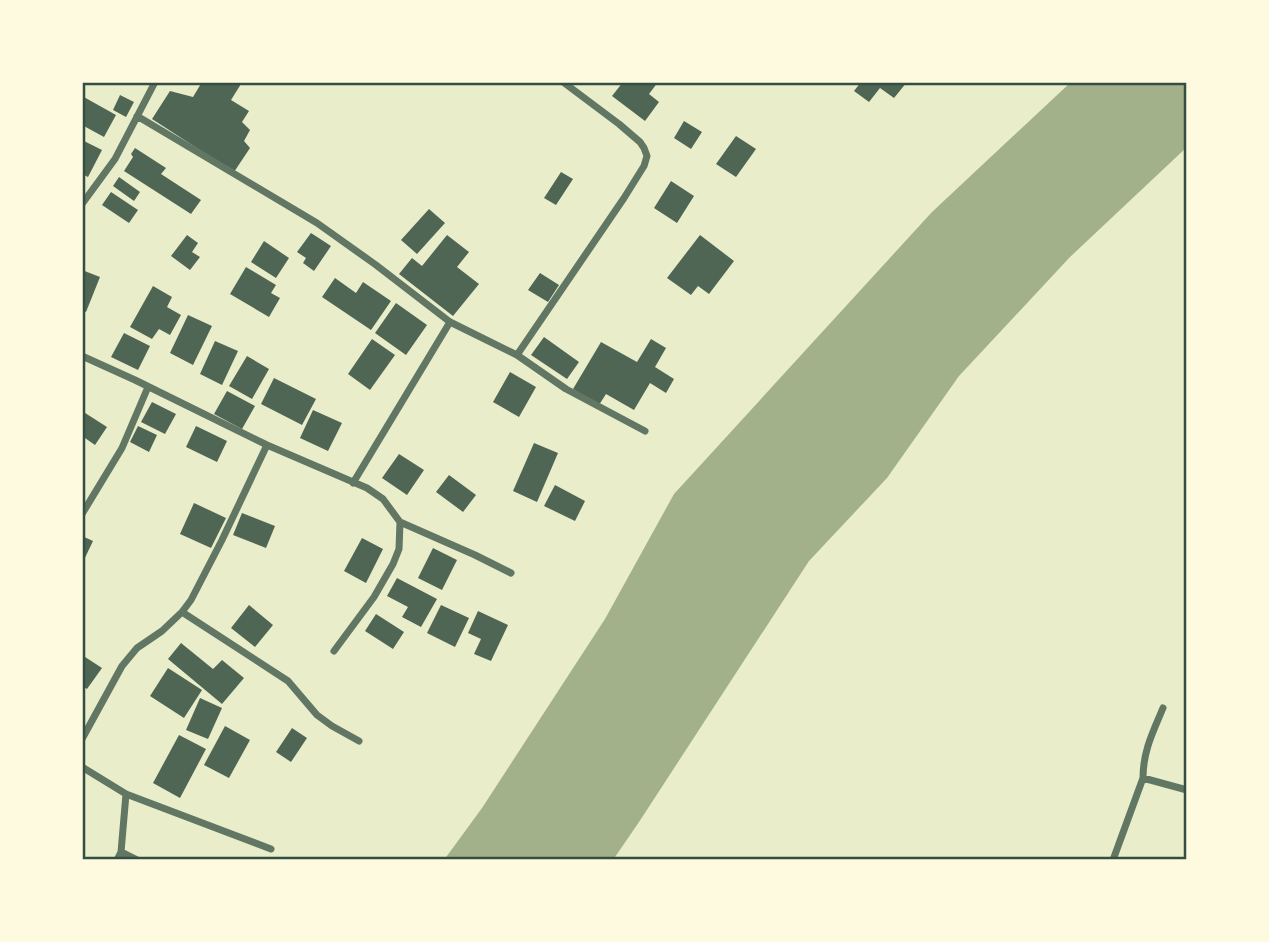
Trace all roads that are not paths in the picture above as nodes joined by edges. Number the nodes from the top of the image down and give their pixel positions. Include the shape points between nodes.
1 (155, 82) edge
2 (563, 82) edge
3 (137, 116) junction
4 (82, 204) edge
5 (450, 322) junction
6 (517, 355) junction
7 (82, 356) edge
8 (148, 387) junction
9 (645, 431) dead end
10 (267, 445) junction
11 (352, 483) junction
12 (82, 514) edge
13 (400, 522) junction
14 (511, 573) dead end
15 (183, 612) junction
16 (334, 650) dead end
17 (1163, 708) dead end
18 (82, 739) edge
19 (359, 741) dead end
20 (82, 767) edge
21 (1143, 778) junction
22 (1187, 790) edge
23 (126, 794) junction
24 (271, 849) dead end
25 (119, 856) edge
26 (137, 860) edge
27 (1113, 860) edge

1 - 3 street
2 - 6 street via 640,142 646,156 624,198
3 - 4 street via 115,159
3 - 5 street via 317,223
5 - 6 street
5 - 11 street
6 - 9 street via 566,389
7 - 8 street
8 - 10 street
8 - 12 street via 122,449
10 - 11 street
10 - 15 street
11 - 13 street via 383,499
13 - 14 street
13 - 16 street via 393,564
15 - 18 street via 137,648 122,666
15 - 19 street via 288,681 317,715
17 - 21 street via 1143,761
20 - 23 street
21 - 22 street
21 - 27 street
23 - 24 street
23 - 25 street
25 - 26 street

